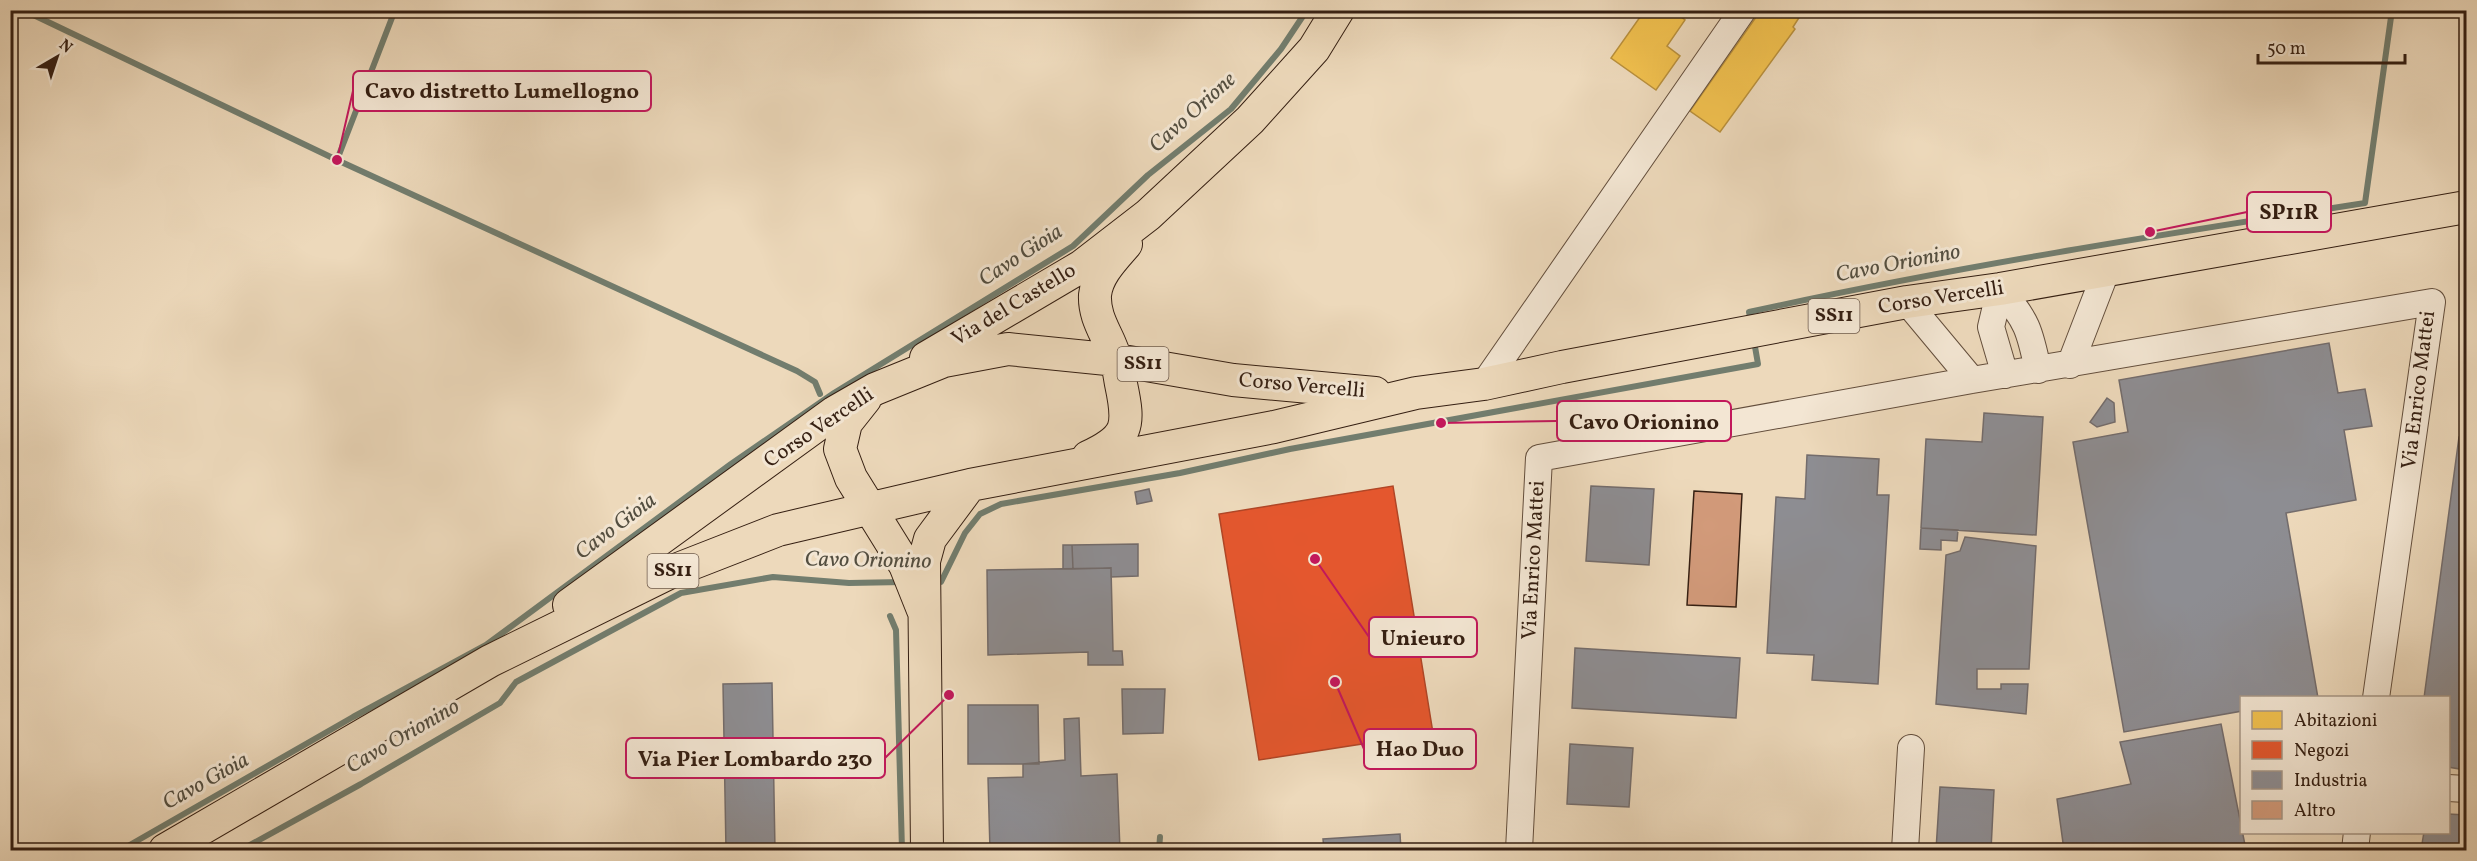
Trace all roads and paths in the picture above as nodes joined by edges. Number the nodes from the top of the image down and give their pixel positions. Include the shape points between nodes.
1 (1338, 10) edge
2 (1743, 10) edge
3 (2466, 207) edge
4 (1148, 215) junction
5 (2107, 269) junction
6 (2000, 290) junction
7 (1907, 302) junction
8 (1117, 360) junction
9 (2070, 365) junction
10 (2038, 370) junction
11 (2005, 375) junction
12 (1972, 380) junction
13 (1484, 384) junction
14 (875, 389) junction
15 (1416, 393) junction
16 (1065, 467) junction
17 (970, 484) junction
18 (871, 508) junction
19 (919, 588) junction
20 (490, 661) junction
21 (2376, 696) edge
22 (1911, 748) dead end
23 (2450, 788) edge
24 (2466, 789) edge
25 (2357, 834) edge
26 (166, 849) edge
27 (927, 850) edge
28 (1519, 850) edge
29 (1905, 850) edge
30 (2355, 850) edge

1 - 4 main road, Via del Castello via 1314,49 1250,120
2 - 13 street
3 - 5 main road, Corso Vercelli / SS11
4 - 8 main road, Via del Castello via 1102,274 1096,292 1100,326
4 - 14 main road, Via del Castello via 1082,266
5 - 6 main road, Corso Vercelli / SS11
5 - 9 street
6 - 7 main road, Corso Vercelli / SS11
6 - 10 street via 2020,312 2031,335
6 - 11 street via 1991,327
7 - 12 street
7 - 13 main road, Corso Vercelli / SS11
8 - 14 main road, Corso Vercelli / SS11 via 1008,349 944,361
8 - 15 main road, Corso Vercelli / SS11 via 1233,380 1360,393
8 - 16 main road, Via del Castello via 1127,416 1123,432 1111,446
9 - 10 street, Via Enrico Mattei
9 - 21 street, Via Enrico Mattei via 2432,302
10 - 11 street, Via Enrico Mattei
11 - 12 street, Via Enrico Mattei
12 - 28 street, Via Enrico Mattei via 1539,458
13 - 15 main road, Corso Vercelli / SS11
14 - 18 main road via 846,423 840,449 851,478
14 - 20 main road, Corso Vercelli / SS11 via 835,412
15 - 16 main road, Corso Vercelli / SS11 via 1274,427
16 - 17 main road, Corso Vercelli / SS11
17 - 18 main road, Corso Vercelli / SS11
17 - 19 main road via 930,539
18 - 19 main road
18 - 20 main road, Corso Vercelli / SS11 via 778,530 673,571
19 - 27 main road
20 - 26 main road, Corso Vercelli / SS11
22 - 29 street
23 - 24 street
25 - 30 street

